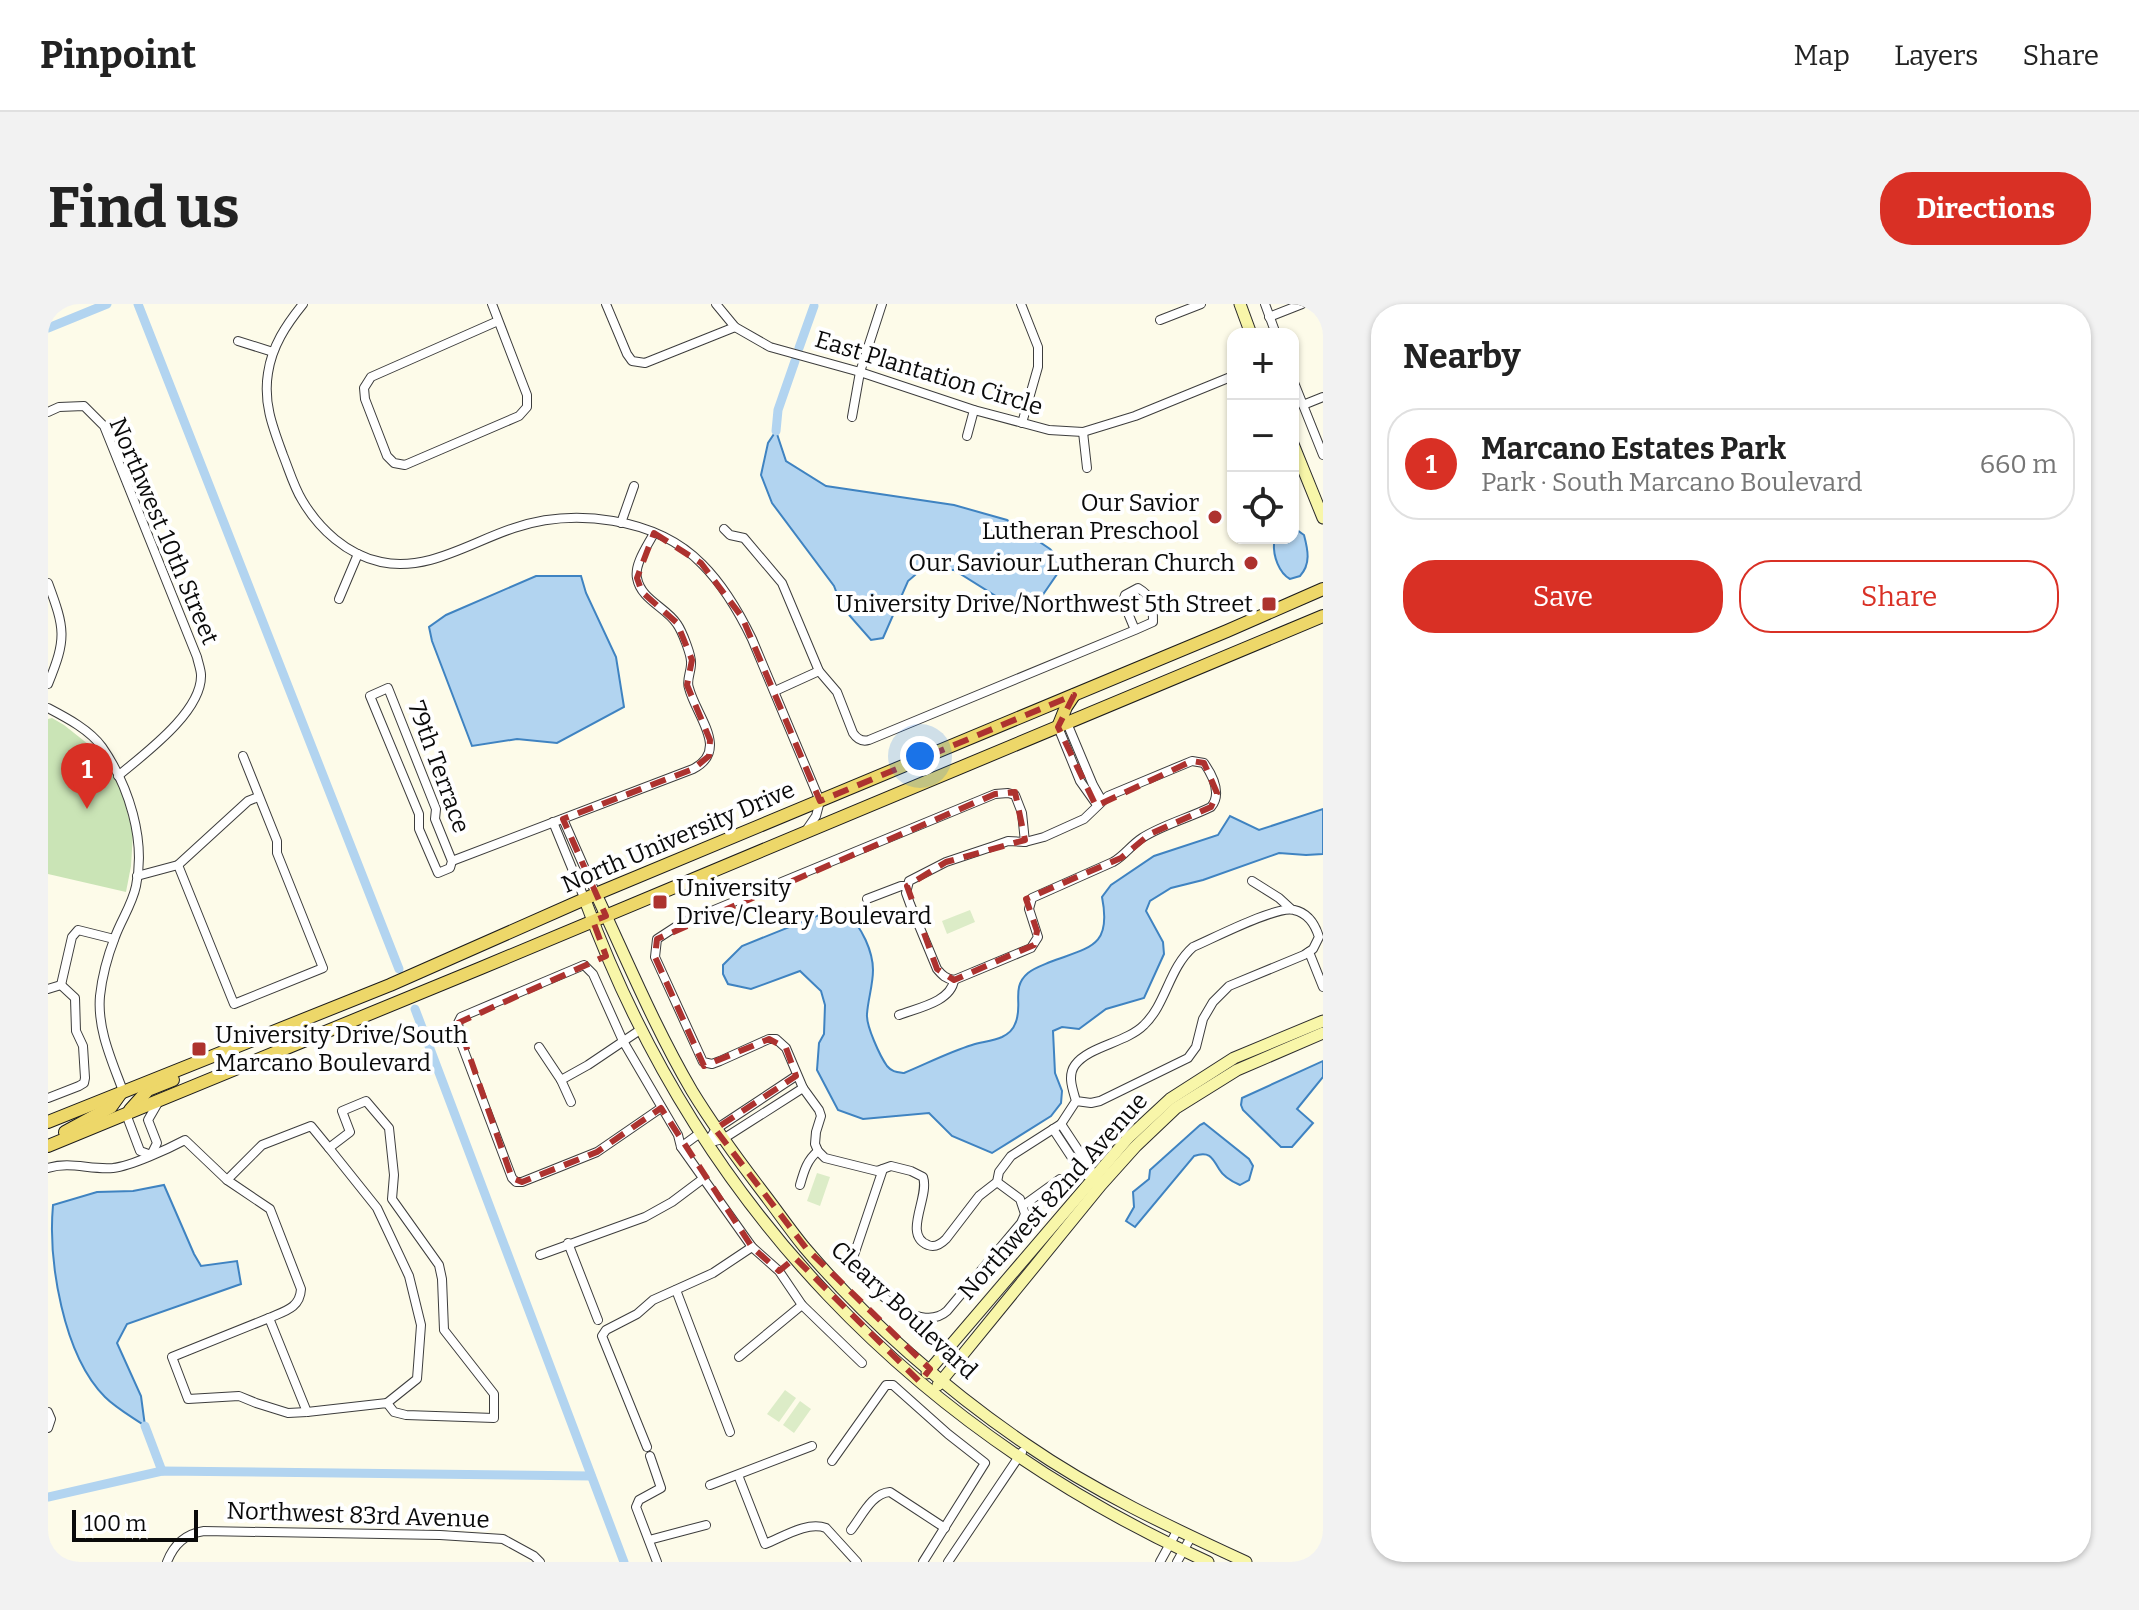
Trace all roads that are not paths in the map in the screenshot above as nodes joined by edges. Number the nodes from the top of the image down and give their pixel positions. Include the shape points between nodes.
1 (303, 304) edge
2 (492, 304) edge
3 (606, 304) edge
4 (716, 304) edge
5 (882, 304) edge
6 (1021, 304) edge
7 (1201, 304) edge
8 (1240, 304) edge
9 (1265, 304) edge
10 (1302, 304) edge
11 (1269, 317) junction
12 (1160, 320) dead end
13 (498, 321) junction
14 (735, 327) junction
15 (1249, 328) edge
16 (1274, 328) edge
17 (238, 341) dead end
18 (273, 352) junction
19 (860, 372) junction
20 (1227, 378) edge
21 (1299, 395) edge
22 (1323, 397) edge
23 (1303, 405) junction
24 (974, 410) junction
25 (48, 412) edge
26 (852, 417) dead end
27 (1022, 423) junction
28 (1083, 432) junction
29 (967, 436) dead end
30 (1323, 455) edge
31 (1299, 459) edge
32 (1087, 468) dead end
33 (634, 486) dead end
34 (1323, 518) edge
35 (621, 523) junction
36 (724, 529) dead end
37 (654, 533) junction
38 (358, 554) junction
39 (48, 583) edge
40 (1323, 589) edge
41 (339, 599) dead end
42 (1323, 616) edge
43 (1135, 630) junction
44 (819, 671) junction
45 (48, 684) edge
46 (775, 691) junction
47 (1074, 695) junction
48 (48, 708) edge
49 (1063, 725) junction
50 (243, 756) dead end
51 (118, 776) junction
52 (258, 797) junction
53 (820, 801) junction
54 (1099, 803) junction
55 (563, 819) junction
56 (553, 822) junction
57 (805, 833) junction
58 (1025, 842) junction
59 (452, 861) junction
60 (178, 865) junction
61 (137, 876) junction
62 (1252, 881) dead end
63 (907, 886) junction
64 (590, 897) junction
65 (867, 899) dead end
66 (1291, 909) junction
67 (606, 916) junction
68 (593, 921) junction
69 (114, 939) junction
70 (1309, 952) junction
71 (954, 980) junction
72 (61, 985) junction
73 (1323, 987) edge
74 (48, 989) edge
75 (899, 1015) dead end
76 (1323, 1021) edge
77 (640, 1030) junction
78 (1323, 1033) edge
79 (252, 1039) junction
80 (623, 1041) junction
81 (539, 1047) dead end
82 (796, 1076) junction
83 (561, 1080) junction
84 (778, 1087) junction
85 (803, 1088) junction
86 (123, 1091) junction
87 (48, 1098) edge
88 (786, 1099) junction
89 (160, 1100) junction
90 (1076, 1101) junction
91 (571, 1102) dead end
92 (661, 1108) junction
93 (126, 1114) junction
94 (48, 1122) edge
95 (1057, 1126) junction
96 (719, 1134) junction
97 (703, 1138) junction
98 (1072, 1141) junction
99 (48, 1144) edge
100 (681, 1147) junction
101 (1063, 1147) junction
102 (329, 1148) junction
103 (818, 1151) junction
104 (151, 1155) junction
105 (48, 1168) edge
106 (883, 1169) junction
107 (704, 1178) junction
108 (1060, 1179) dead end
109 (227, 1180) junction
110 (997, 1182) junction
111 (1098, 1182) junction
112 (800, 1185) dead end
113 (1024, 1205) junction
114 (568, 1243) junction
115 (752, 1247) junction
116 (540, 1255) dead end
117 (795, 1258) junction
118 (779, 1271) junction
119 (676, 1290) junction
120 (802, 1305) junction
121 (269, 1318) junction
122 (598, 1320) dead end
123 (739, 1357) dead end
124 (862, 1363) dead end
125 (930, 1369) junction
126 (943, 1380) junction
127 (920, 1382) junction
128 (932, 1393) junction
129 (387, 1403) junction
130 (48, 1412) edge
131 (307, 1412) junction
132 (48, 1428) edge
133 (730, 1432) dead end
134 (1027, 1445) junction
135 (812, 1446) dead end
136 (1018, 1458) junction
137 (832, 1461) dead end
138 (738, 1475) junction
139 (710, 1485) dead end
140 (706, 1525) dead end
141 (945, 1528) junction
142 (851, 1530) dead end
143 (1177, 1531) junction
144 (1191, 1537) junction
145 (649, 1540) junction
146 (1170, 1545) junction
147 (1184, 1551) junction
148 (537, 1559) edge
149 (167, 1562) edge
150 (657, 1562) edge
151 (857, 1562) edge
152 (923, 1562) edge
153 (948, 1562) edge
154 (1160, 1562) edge
155 (1177, 1562) edge
156 (1208, 1562) edge
157 (1246, 1562) edge

1 - 18 street
2 - 13 street
3 - 14 street via 632,361 645,363
4 - 14 street, East Plantation Circle
5 - 19 street
6 - 27 street via 1038,347 1038,367
7 - 12 street
8 - 15 street
9 - 11 street
10 - 11 street
11 - 16 street
13 - 13 street via 527,407 519,416 405,465 394,463 365,399 371,377
14 - 19 street, East Plantation Circle via 770,347
17 - 18 street
18 - 38 street via 266,396 300,498 332,537
19 - 24 street, East Plantation Circle
19 - 26 street
20 - 28 street, East Plantation Circle
21 - 23 street
22 - 23 street
23 - 30 street
24 - 27 street, East Plantation Circle
24 - 29 street
25 - 51 street, Northwest 10th Street via 84,406 104,426 201,675 191,709
27 - 28 street, East Plantation Circle
28 - 32 street
31 - 34 street
33 - 35 street
35 - 37 street
35 - 38 street via 585,518 532,522 411,563
36 - 44 street via 744,538 782,583
37 - 46 street via 690,554 720,585 742,617
37 - 55 street via 637,578 642,592 677,623 692,660 687,685 710,740 709,756 693,769
38 - 41 street
39 - 45 street via 63,633
40 - 47 main road, North University Drive
42 - 49 main road, North University Drive
43 - 43 street via 1123,601 1138,588 1148,594 1153,622
43 - 44 street via 869,740 853,733 837,692
44 - 46 street
46 - 53 street
47 - 49 main road
47 - 53 main road, North University Drive
48 - 51 street via 101,745
49 - 54 street via 1082,786
49 - 57 main road, North University Drive
50 - 52 street
51 - 61 street via 134,820
52 - 60 street
52 - 60 street via 323,968 234,1004
53 - 57 street
53 - 64 main road, North University Drive
54 - 58 street via 1084,819
54 - 71 street via 1192,761 1204,763 1217,793 1211,807 1142,838 1121,858 1032,898 1029,909 1038,937 1034,945
55 - 56 street
55 - 64 street
56 - 59 street
56 - 64 street
57 - 67 main road, North University Drive
58 - 63 street via 1008,841 946,862
58 - 82 street via 1015,795 995,794 680,924 657,939 655,957 703,1062 712,1064 776,1039 786,1048
59 - 59 street, 79th Terrace via 436,809 388,688 370,696 419,814 419,829 438,873 450,868
60 - 61 street
61 - 69 street
62 - 66 street
63 - 65 street
63 - 71 street via 937,969
64 - 67 street, Cleary Boulevard
64 - 68 street, Cleary Boulevard
64 - 79 main road, North University Drive
66 - 70 street via 1312,920 1317,930 1317,943
66 - 90 street via 1185,954 1147,1022 1074,1067
67 - 68 main road, North University Drive
67 - 96 street, Cleary Boulevard via 670,1052
68 - 77 street, Cleary Boulevard
68 - 89 main road, North University Drive
69 - 72 street via 78,930
69 - 86 street via 100,1009
70 - 73 street
70 - 90 street via 1229,986 1203,1019 1188,1058 1100,1101
71 - 75 street via 943,998
72 - 74 street
72 - 87 street via 75,998 84,1083
76 - 111 street, Northwest 82nd Avenue via 1234,1058 1170,1099 1128,1138
77 - 80 street
77 - 97 street, Cleary Boulevard
78 - 111 street, Northwest 82nd Avenue via 1237,1070 1176,1108
79 - 86 main road, North University Drive
79 - 93 main road via 247,1047 148,1090
80 - 83 street
80 - 92 street
80 - 92 street via 584,965 461,1017 458,1023 461,1043 516,1182 597,1152
81 - 83 street
82 - 84 street
82 - 85 street
83 - 91 street
84 - 88 street
84 - 96 street
85 - 88 street
85 - 103 street via 821,1116
86 - 94 main road, North University Drive
86 - 99 main road via 111,1107
88 - 96 street
89 - 93 main road, North University Drive
89 - 104 street via 148,1120 157,1143
90 - 95 street
92 - 100 street
93 - 99 main road, North University Drive
93 - 104 street via 140,1151
95 - 98 street
95 - 101 street
95 - 110 street via 1011,1156
96 - 97 street
96 - 125 street, Cleary Boulevard via 806,1248
97 - 100 street
97 - 117 street, Cleary Boulevard
98 - 101 street
98 - 111 street
100 - 107 street
101 - 111 street via 1082,1173
102 - 109 street via 311,1126 262,1145
102 - 129 street via 377,1208 409,1276 421,1325 417,1379
102 - 129 street via 350,1132 342,1111 366,1101 389,1128 392,1199 439,1265 444,1327 494,1394 494,1418 406,1415
103 - 106 street via 825,1158
103 - 112 street
104 - 105 street via 114,1168
104 - 109 street via 185,1140
106 - 110 street via 891,1166 923,1177 925,1191 915,1225 928,1245 940,1244
106 - 113 street via 853,1258 892,1305 920,1316 940,1317 947,1311 1021,1223
107 - 114 street via 645,1217
107 - 115 street
108 - 113 street
109 - 121 street via 270,1209 301,1289 294,1307
110 - 113 street
111 - 125 street, Northwest 82nd Avenue
111 - 126 street, Northwest 82nd Avenue
114 - 116 street
114 - 122 street
115 - 118 street
115 - 119 street
117 - 118 street
117 - 127 street, Cleary Boulevard
118 - 120 street
119 - 133 street
119 - 145 street via 602,1336 661,1488 636,1507
120 - 123 street
120 - 124 street
121 - 131 street
121 - 131 street via 172,1357 188,1399 239,1396 275,1410
125 - 126 street, Cleary Boulevard
125 - 127 street, Northwest 82nd Avenue
126 - 128 street, Northwest 82nd Avenue
126 - 134 street, Cleary Boulevard
127 - 128 street, Cleary Boulevard
128 - 136 street, Cleary Boulevard
129 - 131 street
130 - 132 street
134 - 136 street
134 - 143 street, Cleary Boulevard
135 - 138 street
136 - 146 street, Cleary Boulevard
136 - 153 street
137 - 141 street via 886,1385 893,1385 985,1463
138 - 139 street
138 - 151 street via 765,1544 820,1525
140 - 145 street
141 - 142 street via 884,1492
141 - 152 street
143 - 144 street, Cleary Boulevard
143 - 146 street
144 - 147 street
144 - 157 street, Cleary Boulevard
145 - 150 street
146 - 147 street, Cleary Boulevard
146 - 154 street
147 - 155 street
147 - 156 street, Cleary Boulevard
148 - 149 street, Northwest 83rd Avenue via 503,1539 204,1531 179,1541

